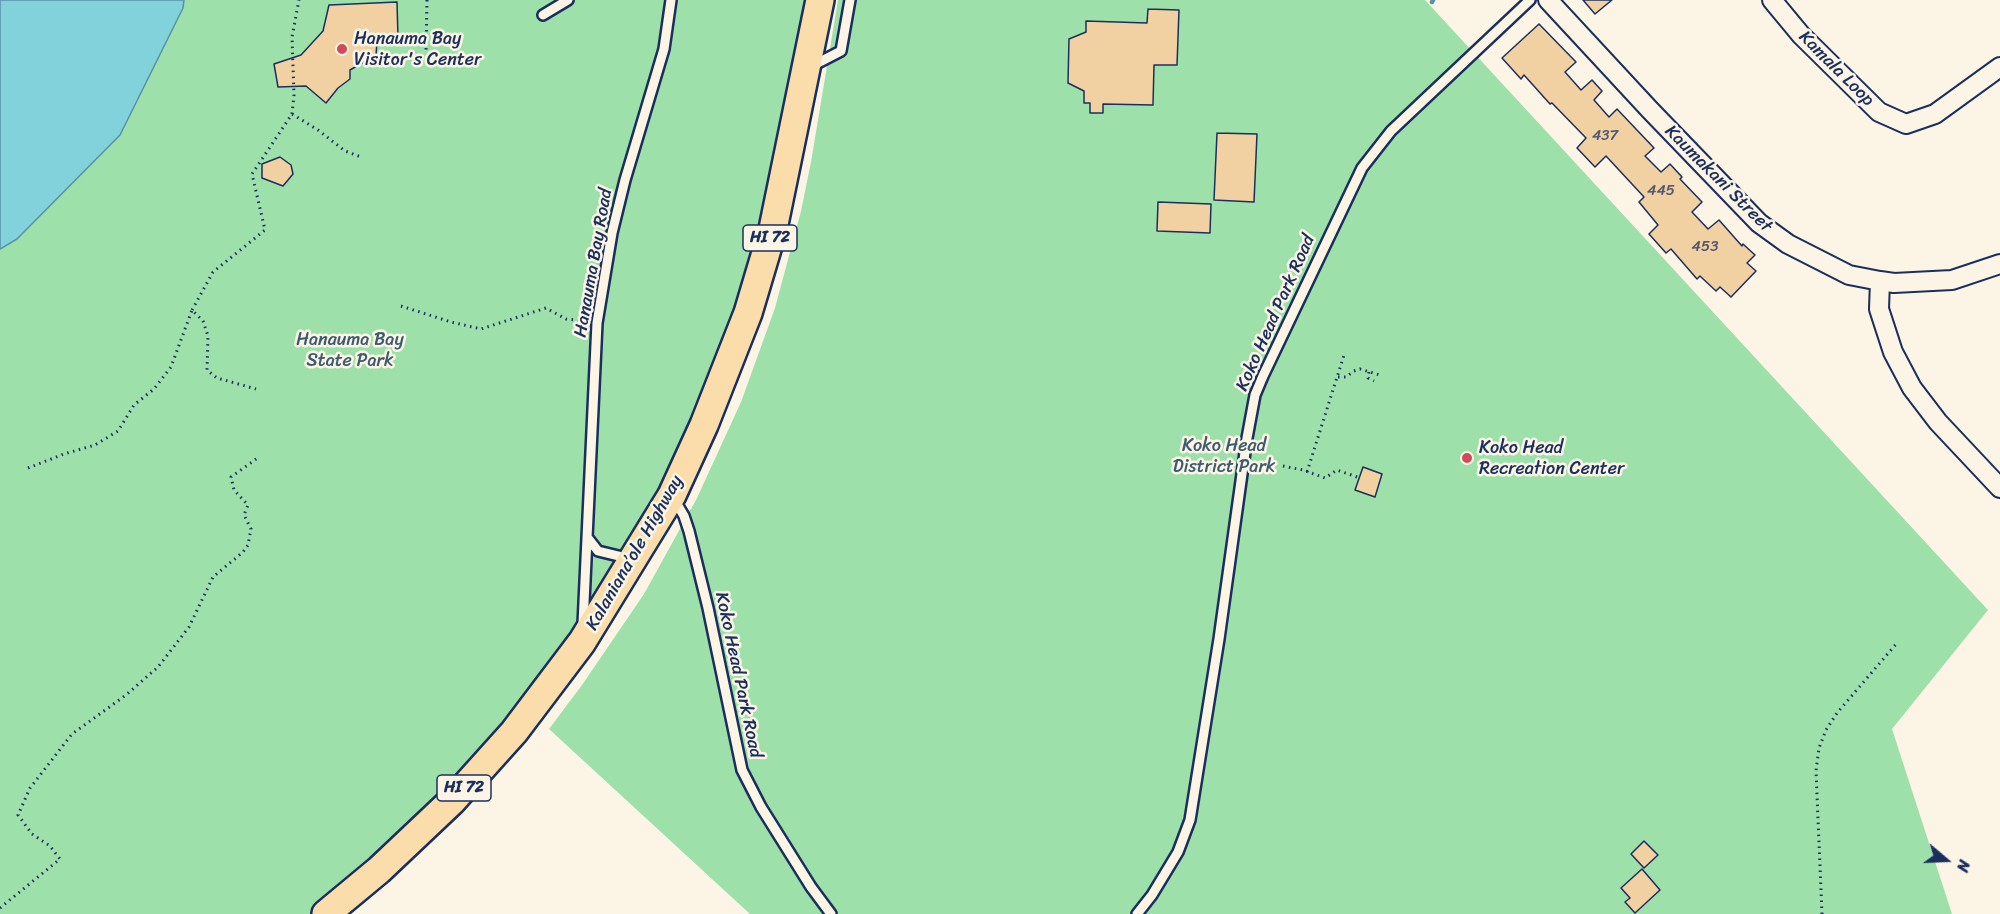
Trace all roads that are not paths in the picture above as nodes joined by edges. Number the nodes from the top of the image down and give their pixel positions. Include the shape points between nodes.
1 (568, 0) edge
2 (672, 0) edge
3 (820, 0) edge
4 (850, 0) edge
5 (1530, 0) edge
6 (1548, 0) edge
7 (1772, 0) edge
8 (543, 15) dead end
9 (2000, 67) edge
10 (807, 69) junction
11 (2000, 264) edge
12 (1880, 282) junction
13 (2000, 488) edge
14 (672, 495) junction
15 (587, 537) junction
16 (634, 560) junction
17 (582, 642) junction
18 (326, 914) edge
19 (831, 914) edge
20 (1137, 914) edge

1 - 8 lane
2 - 15 lane, Hanauma Bay Road via 662,58 612,233 597,323
3 - 10 main road, Kalaniana’ole Highway / HI 72
4 - 10 lane via 841,51
5 - 20 lane, Koko Head Park Road via 1391,131 1362,168 1263,376 1247,438 1190,820 1178,852
6 - 12 street, Kaumakani Street via 1758,223 1820,261 1849,275
7 - 9 street, Kamala Loop via 1801,35 1879,112 1906,124 1935,114
10 - 14 main road, Kalaniana’ole Highway / HI 72 via 773,229 748,313
11 - 12 street, Kaumakani Street via 1952,280
12 - 13 street via 1879,309 1893,352 1912,388
14 - 16 main road, Kalaniana’ole Highway / HI 72
14 - 19 lane, Koko Head Park Road via 689,531 745,777
15 - 16 lane via 598,551
15 - 17 lane, Hanauma Bay Road
16 - 17 main road, Kalaniana’ole Highway / HI 72
17 - 18 main road, Kalaniana’ole Highway / HI 72 via 514,732 452,801

